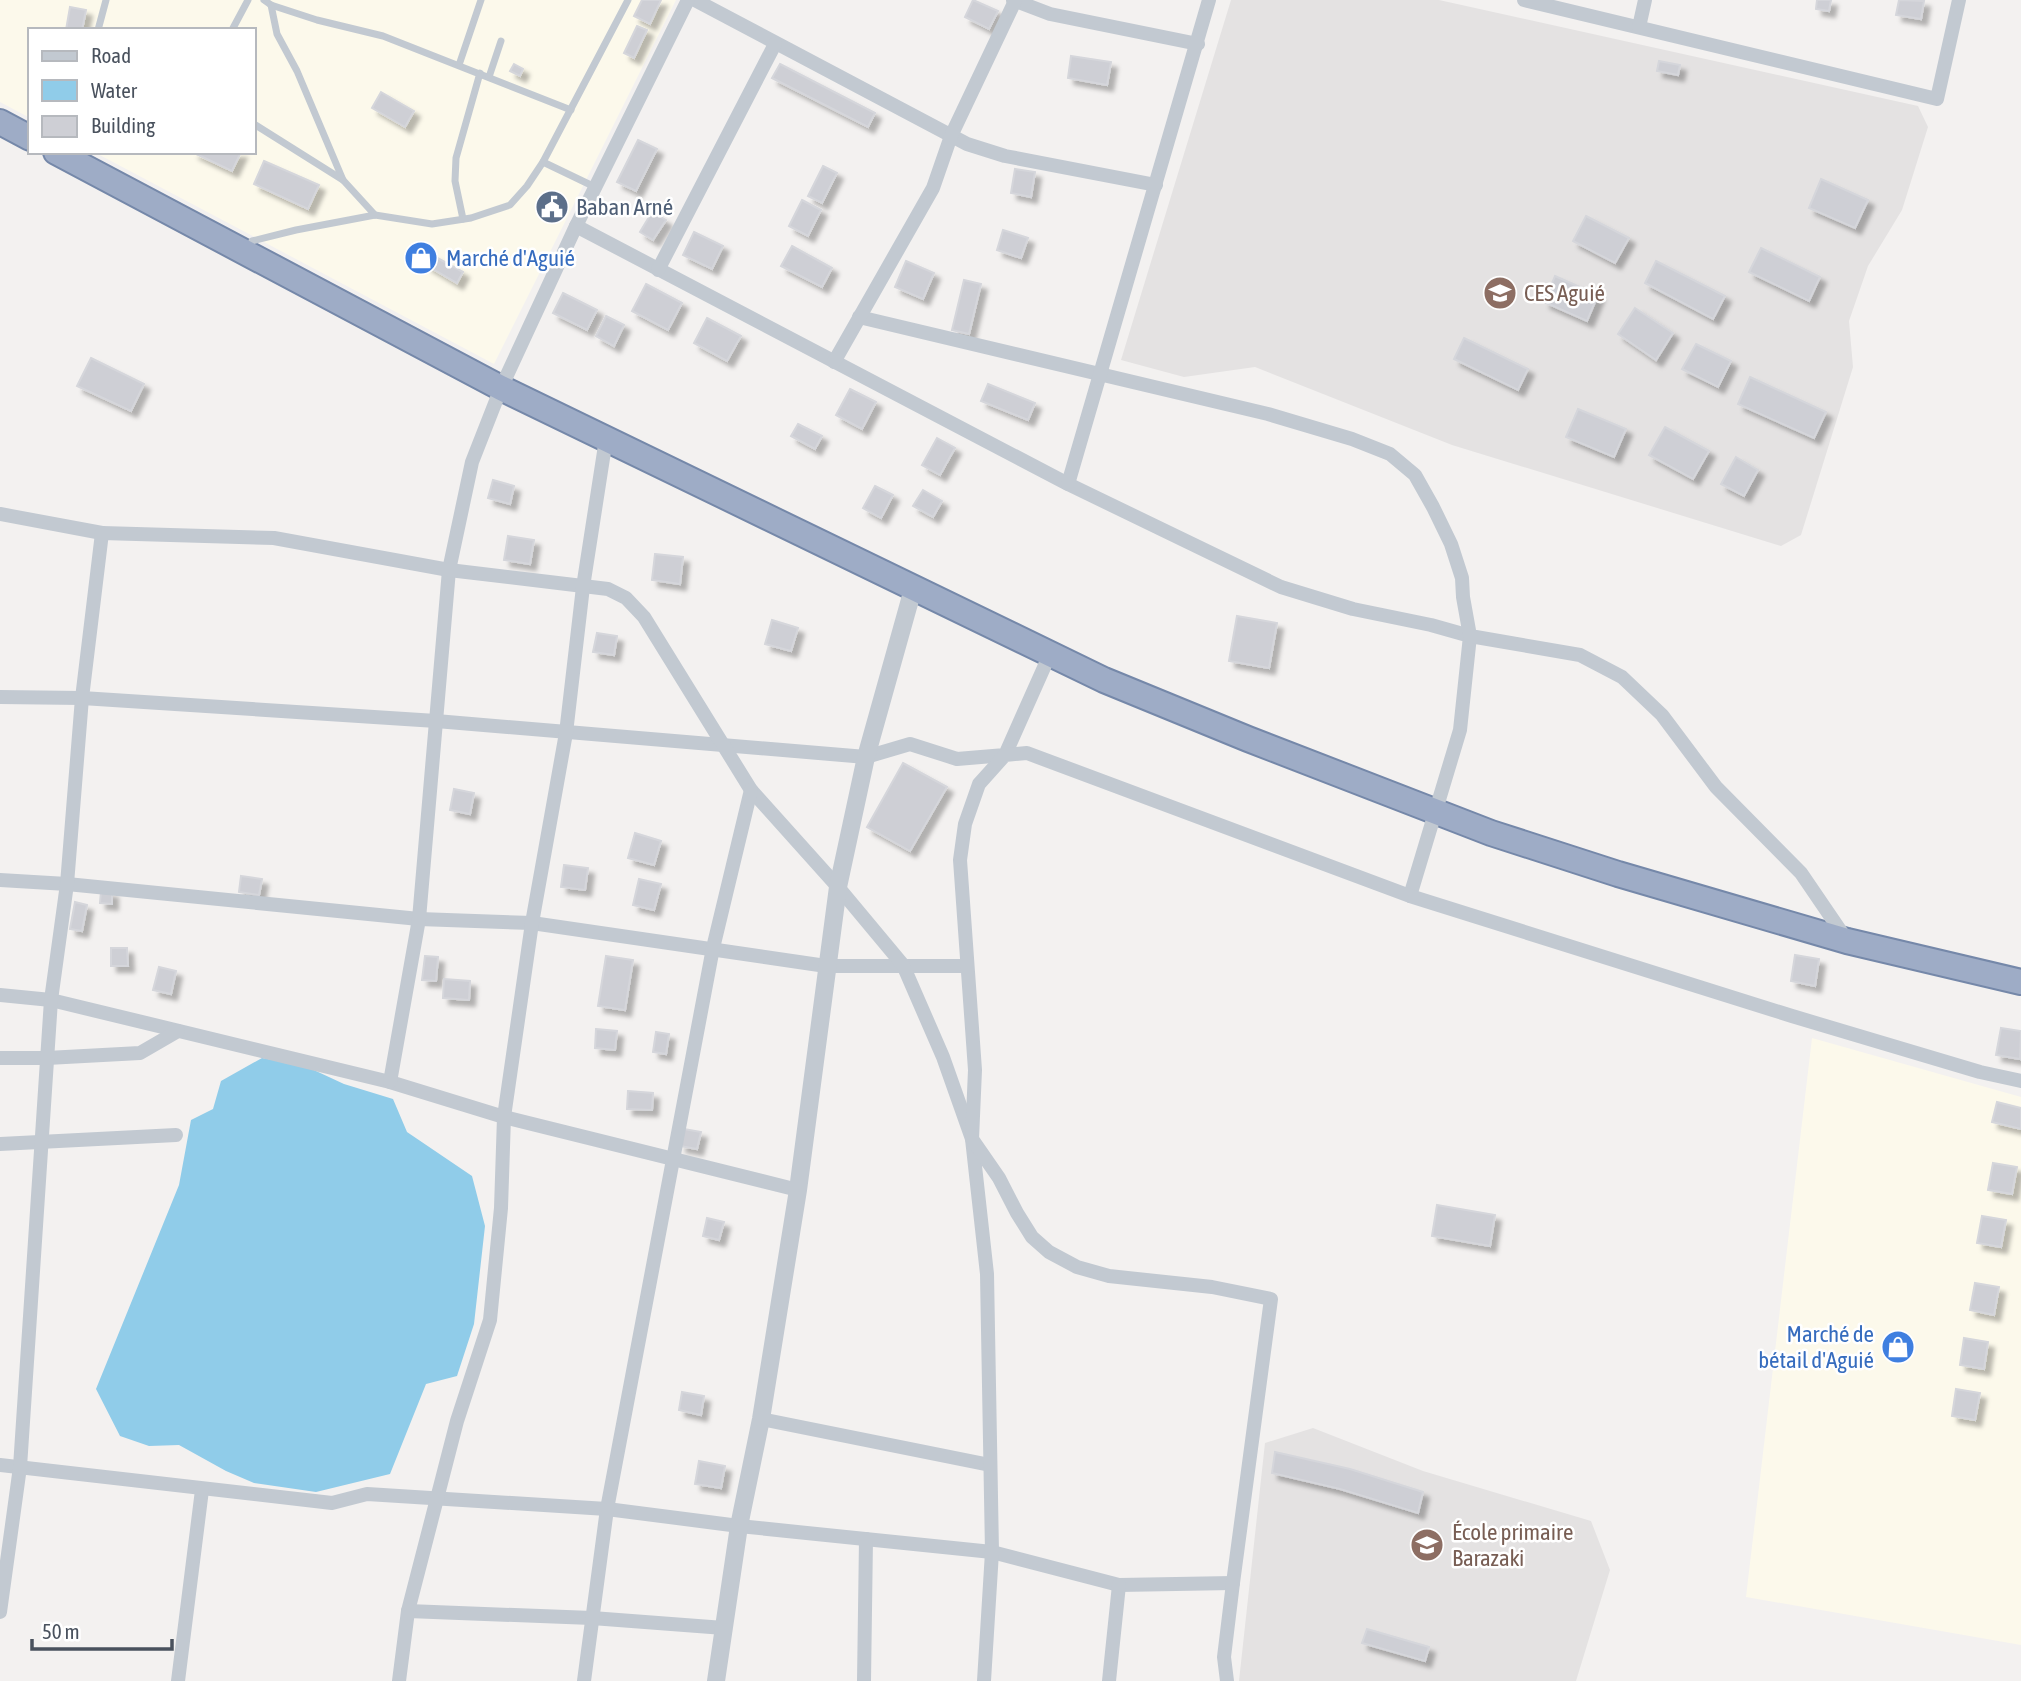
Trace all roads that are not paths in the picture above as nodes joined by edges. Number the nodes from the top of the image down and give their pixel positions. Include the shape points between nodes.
1 (106, 0) edge
2 (248, 0) edge
3 (481, 0) edge
4 (628, 0) edge
5 (688, 0) edge
6 (695, 0) edge
7 (1209, 0) edge
8 (1524, 0) edge
9 (1645, 0) edge
10 (1959, 0) edge
11 (1014, 1) edge
12 (268, 3) edge
13 (1639, 27) junction
14 (99, 28) edge
15 (233, 28) edge
16 (502, 41) dead end
17 (775, 44) junction
18 (1198, 44) junction
19 (459, 65) junction
20 (480, 73) junction
21 (489, 77) junction
22 (571, 110) junction
23 (0, 122) edge
24 (256, 125) edge
25 (951, 136) junction
26 (28, 137) edge
27 (60, 154) edge
28 (543, 162) junction
29 (343, 180) junction
30 (1156, 185) junction
31 (596, 187) junction
32 (375, 215) junction
33 (463, 219) junction
34 (576, 226) junction
35 (247, 253) junction
36 (658, 270) junction
37 (859, 317) junction
38 (834, 362) junction
39 (1101, 374) junction
40 (501, 388) junction
41 (606, 439) junction
42 (1068, 484) junction
43 (0, 514) edge
44 (102, 533) junction
45 (449, 570) junction
46 (583, 587) junction
47 (913, 589) junction
48 (1470, 636) junction
49 (1050, 654) junction
50 (0, 697) edge
51 (82, 698) junction
52 (436, 721) junction
53 (566, 733) junction
54 (720, 743) junction
55 (1005, 755) junction
56 (866, 757) junction
57 (751, 790) junction
58 (1436, 811) junction
59 (0, 880) edge
60 (67, 884) junction
61 (838, 887) junction
62 (1410, 896) junction
63 (419, 919) junction
64 (533, 923) junction
65 (1847, 941) junction
66 (713, 948) junction
67 (903, 965) junction
68 (826, 966) junction
69 (966, 966) junction
70 (2021, 982) edge
71 (0, 995) edge
72 (51, 1000) junction
73 (178, 1031) junction
74 (0, 1058) edge
75 (47, 1058) junction
76 (2021, 1081) edge
77 (390, 1082) junction
78 (504, 1117) junction
79 (176, 1135) dead end
80 (972, 1139) junction
81 (41, 1142) junction
82 (0, 1144) edge
83 (674, 1161) junction
84 (798, 1190) junction
85 (761, 1419) junction
86 (0, 1465) edge
87 (990, 1465) junction
88 (20, 1466) junction
89 (202, 1490) junction
90 (438, 1497) junction
91 (607, 1509) junction
92 (739, 1526) junction
93 (866, 1539) junction
94 (992, 1552) junction
95 (1233, 1583) junction
96 (1119, 1585) junction
97 (408, 1611) junction
98 (0, 1612) edge
99 (592, 1618) junction
100 (724, 1628) junction
101 (178, 1681) edge
102 (399, 1681) edge
103 (584, 1681) edge
104 (716, 1681) edge
105 (864, 1681) edge
106 (984, 1681) edge
107 (1109, 1681) edge
108 (1227, 1681) edge

1 - 14 lane
2 - 15 lane
3 - 19 lane
4 - 22 lane
5 - 31 street
6 - 17 street
7 - 18 street
8 - 13 street
9 - 13 street
10 - 13 street via 1937,99
11 - 18 street via 1050,14
11 - 25 street
12 - 19 lane via 383,36
12 - 29 lane via 276,34 297,71
16 - 21 lane
17 - 25 street
17 - 36 street
18 - 30 street
19 - 20 lane
20 - 21 lane
20 - 33 lane via 456,158 455,181
21 - 22 lane
22 - 28 lane
23 - 26 highway
24 - 29 lane
25 - 30 street via 1005,156
25 - 37 street via 933,188
27 - 35 highway
28 - 31 lane
28 - 33 lane via 509,205
29 - 32 lane
30 - 39 street
31 - 34 street
32 - 33 lane via 432,224
32 - 35 lane via 253,241
34 - 36 street
34 - 40 street
35 - 40 highway
36 - 38 street
37 - 38 street
37 - 39 street
38 - 42 street
39 - 42 street
39 - 48 street via 1268,414 1390,454 1415,475 1451,544 1462,578
40 - 41 highway
40 - 45 street via 472,462
41 - 46 street
41 - 47 highway
42 - 48 street via 1281,587
43 - 44 street
44 - 45 street via 274,538
44 - 51 street
45 - 46 street
45 - 52 street
46 - 53 street
46 - 54 street via 608,589 626,598 644,617
47 - 49 highway
47 - 56 street
48 - 58 street via 1460,730
48 - 65 street via 1580,655 1622,677 1662,715 1716,787 1801,873
49 - 55 street
49 - 58 highway via 1248,739
50 - 51 street
51 - 52 street
51 - 60 street
52 - 53 street
52 - 63 street
53 - 54 street
53 - 64 street
54 - 56 street
54 - 57 street
55 - 56 street via 957,759 910,744
55 - 62 street via 1027,752
55 - 69 street via 979,783 965,824 960,860
56 - 61 street
57 - 61 street
57 - 66 street
58 - 62 street
58 - 65 highway via 1605,870
59 - 60 street
60 - 63 street
60 - 72 street
61 - 67 street
61 - 68 street
62 - 76 street via 1779,1012
63 - 64 street
63 - 77 street
64 - 66 street
64 - 78 street
65 - 70 highway
66 - 68 street
66 - 83 street
67 - 68 street
67 - 69 street
67 - 80 street
68 - 84 street
69 - 80 street via 975,1070
71 - 72 street
72 - 73 street
72 - 75 street
73 - 75 street via 140,1052
73 - 77 street
74 - 75 street
75 - 81 street
77 - 78 street
78 - 83 street
78 - 90 street via 490,1320
79 - 81 street
80 - 87 street via 987,1274
80 - 95 street via 1032,1237 1058,1257 1109,1276 1212,1287 1271,1299
81 - 82 street
81 - 88 street
83 - 84 street
83 - 91 street
84 - 85 street
85 - 87 street
85 - 92 street
86 - 88 street
87 - 94 street
88 - 89 street
88 - 98 street
89 - 90 street via 332,1503 367,1494
89 - 101 street
90 - 91 street
90 - 97 street
91 - 92 street
91 - 99 street
92 - 93 street
92 - 100 street
93 - 94 street
93 - 105 street
94 - 96 street
94 - 106 street
95 - 96 street
95 - 108 street via 1224,1657
96 - 107 street
97 - 99 street
97 - 102 street
99 - 100 street
99 - 103 street
100 - 104 street

